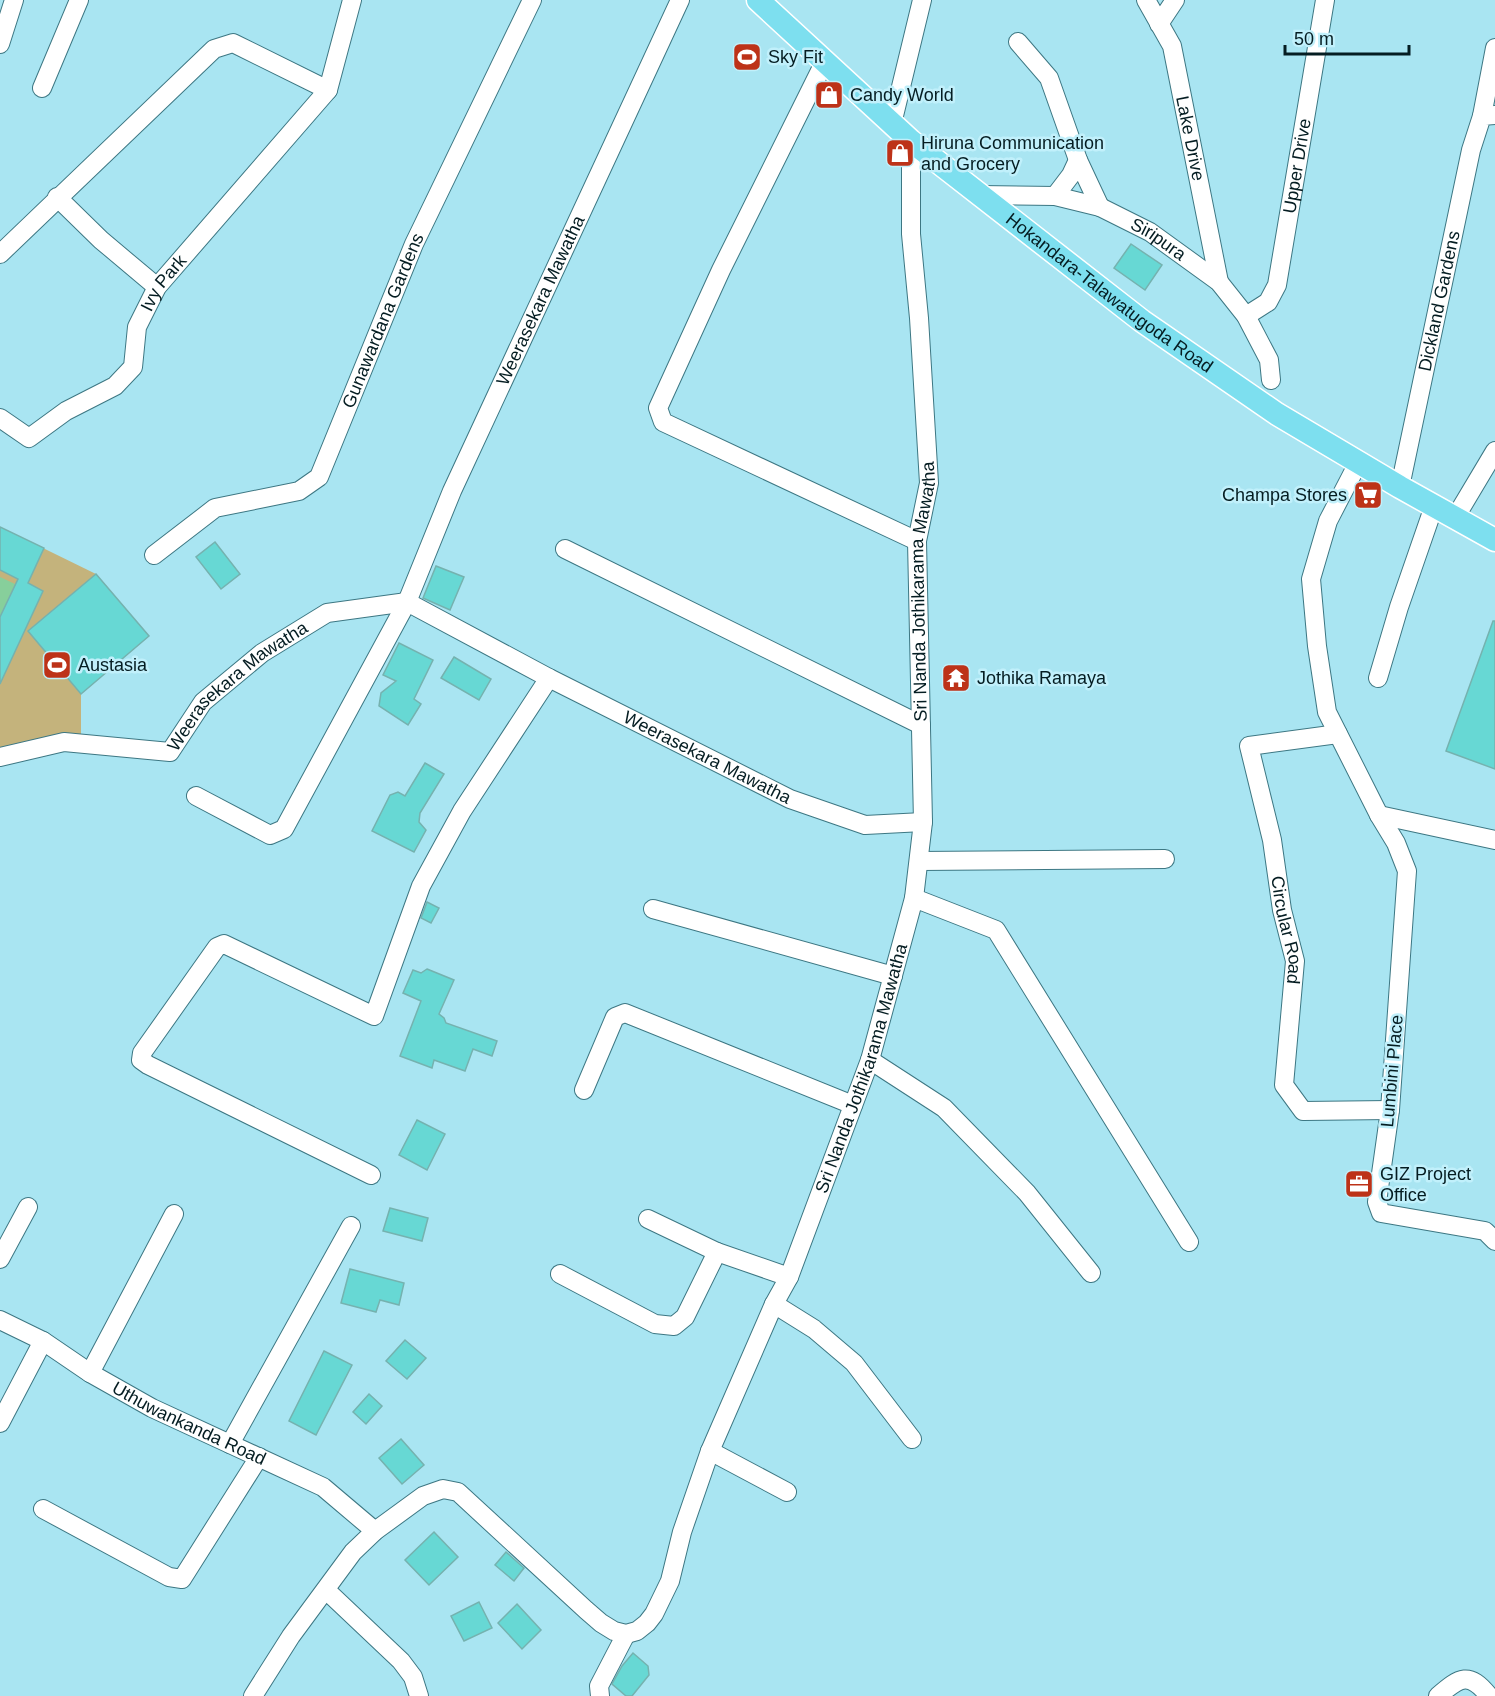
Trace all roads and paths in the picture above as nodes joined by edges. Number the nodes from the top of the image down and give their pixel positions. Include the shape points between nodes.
1 (14, 0) edge
2 (79, 0) edge
3 (352, 0) edge
4 (532, 0) edge
5 (680, 0) edge
6 (922, 0) edge
7 (1146, 0) edge
8 (1175, 0) edge
9 (1325, 0) edge
10 (768, 4) edge
11 (1159, 24) junction
12 (1018, 42) dead end
13 (0, 44) edge
14 (1495, 48) edge
15 (824, 63) junction
16 (42, 88) dead end
17 (328, 90) junction
18 (1488, 116) edge
19 (892, 124) junction
20 (911, 141) junction
21 (1078, 160) junction
22 (979, 195) junction
23 (1055, 196) junction
24 (57, 197) junction
25 (1100, 207) junction
26 (0, 254) edge
27 (1219, 282) junction
28 (157, 287) junction
29 (1246, 316) junction
30 (1271, 380) dead end
31 (0, 418) edge
32 (1495, 451) edge
33 (1358, 463) junction
34 (1400, 487) junction
35 (1434, 506) junction
36 (1455, 518) junction
37 (1495, 540) edge
38 (917, 541) junction
39 (565, 549) dead end
40 (154, 555) dead end
41 (407, 602) junction
42 (549, 678) junction
43 (1378, 678) dead end
44 (921, 725) junction
45 (1338, 734) junction
46 (0, 757) edge
47 (196, 796) dead end
48 (1379, 815) junction
49 (923, 822) junction
50 (1495, 840) edge
51 (1165, 859) dead end
52 (919, 861) junction
53 (914, 898) junction
54 (653, 909) dead end
55 (893, 976) junction
56 (870, 1060) junction
57 (584, 1090) dead end
58 (853, 1105) junction
59 (1390, 1110) junction
60 (371, 1175) dead end
61 (28, 1207) dead end
62 (174, 1214) dead end
63 (648, 1220) dead end
64 (351, 1226) dead end
65 (1495, 1241) edge
66 (1189, 1242) dead end
67 (717, 1252) junction
68 (0, 1259) edge
69 (1090, 1273) dead end
70 (560, 1274) dead end
71 (789, 1277) junction
72 (774, 1304) junction
73 (0, 1320) edge
74 (43, 1341) junction
75 (90, 1373) junction
76 (0, 1423) edge
77 (912, 1439) dead end
78 (230, 1444) junction
79 (710, 1451) junction
80 (259, 1457) junction
81 (787, 1492) dead end
82 (43, 1509) dead end
83 (375, 1531) junction
84 (326, 1590) junction
85 (626, 1634) junction
86 (253, 1696) edge
87 (418, 1696) edge
88 (600, 1696) edge
89 (1438, 1696) edge
90 (1489, 1696) edge

1 - 13 street
2 - 16 street
3 - 17 street, Ivy Park
4 - 40 street, Gunawardana Gardens via 414,244 319,477 299,491 215,508
5 - 41 street, Weerasekara Mawatha via 452,491
6 - 19 street
7 - 11 street, Lake Drive
8 - 11 street
9 - 29 street, Upper Drive via 1277,285 1268,302
10 - 15 main road, Hokandara-Talawatugoda Road
11 - 27 street, Lake Drive via 1172,46
12 - 21 street via 1049,78
14 - 18 street, Dickland Gardens
15 - 19 main road, Hokandara-Talawatugoda Road
15 - 38 street via 721,270 658,408 663,422
17 - 24 street via 233,43 214,49
17 - 28 street, Ivy Park
18 - 34 street, Dickland Gardens via 1471,150
19 - 20 main road, Hokandara-Talawatugoda Road
20 - 22 main road, Hokandara-Talawatugoda Road
20 - 38 street, Sri Nanda Jothikarama Mawatha via 911,234 929,483
21 - 23 street
21 - 25 street
22 - 23 street, Siripura
22 - 33 main road, Hokandara-Talawatugoda Road via 1142,321 1277,414
23 - 25 street, Siripura
24 - 26 street
24 - 28 street
25 - 27 street, Siripura via 1150,232
27 - 29 street, Siripura
28 - 31 street, Ivy Park via 137,327 133,367 115,386 66,411 29,438
29 - 30 street, Siripura via 1269,360
32 - 36 street
33 - 34 main road, Hokandara-Talawatugoda Road
33 - 45 street, Lumbini Place via 1328,521 1311,579 1327,712
34 - 35 main road, Hokandara-Talawatugoda Road
35 - 36 main road, Hokandara-Talawatugoda Road
35 - 43 street
36 - 37 main road, Hokandara-Talawatugoda Road
38 - 44 street, Sri Nanda Jothikarama Mawatha
39 - 44 street
41 - 42 street, Weerasekara Mawatha
41 - 46 street, Weerasekara Mawatha via 327,613 262,653 203,702 170,752 64,742
41 - 47 street, Weerasekara Mawatha via 284,829 270,835
42 - 49 street, Weerasekara Mawatha via 790,799 865,825
42 - 60 street via 462,811 421,886 374,1016 224,944 217,947 142,1053 141,1060 148,1065
44 - 49 street, Sri Nanda Jothikarama Mawatha
45 - 48 street, Lumbini Place
45 - 59 street, Circular Road via 1249,746 1295,961 1284,1085 1303,1111
48 - 50 street
48 - 59 street, Lumbini Place via 1407,871
49 - 52 street, Sri Nanda Jothikarama Mawatha
51 - 52 street
52 - 53 street, Sri Nanda Jothikarama Mawatha
53 - 55 street, Sri Nanda Jothikarama Mawatha
53 - 66 street via 996,930
54 - 55 street
55 - 56 street, Sri Nanda Jothikarama Mawatha
56 - 58 street, Sri Nanda Jothikarama Mawatha
56 - 69 street via 944,1108 1027,1193
57 - 58 street via 615,1017 625,1013
58 - 71 street, Sri Nanda Jothikarama Mawatha
59 - 65 street, Lumbini Place via 1377,1202 1381,1212 1485,1231
61 - 68 street
62 - 75 street
63 - 67 street
64 - 78 street
67 - 70 street via 685,1317 674,1326 655,1324
67 - 71 street
71 - 72 street, Sri Nanda Jothikarama Mawatha
72 - 77 street via 814,1329 854,1363
72 - 79 street, Sri Nanda Jothikarama Mawatha
73 - 74 street, Uthuwankanda Road
74 - 75 street, Uthuwankanda Road
74 - 76 street
75 - 78 street, Uthuwankanda Road via 152,1408
78 - 80 street, Uthuwankanda Road
79 - 81 street
79 - 85 street, Sri Nanda Jothikarama Mawatha via 663,1598 646,1623
80 - 82 street via 182,1579 169,1577
80 - 83 street, Uthuwankanda Road via 323,1487
83 - 84 street via 353,1552
83 - 85 street via 423,1496 443,1489 458,1492 601,1623
84 - 86 street
84 - 87 street via 401,1661 413,1677
85 - 88 street via 598,1686
89 - 90 street via 1463,1678 1478,1682

